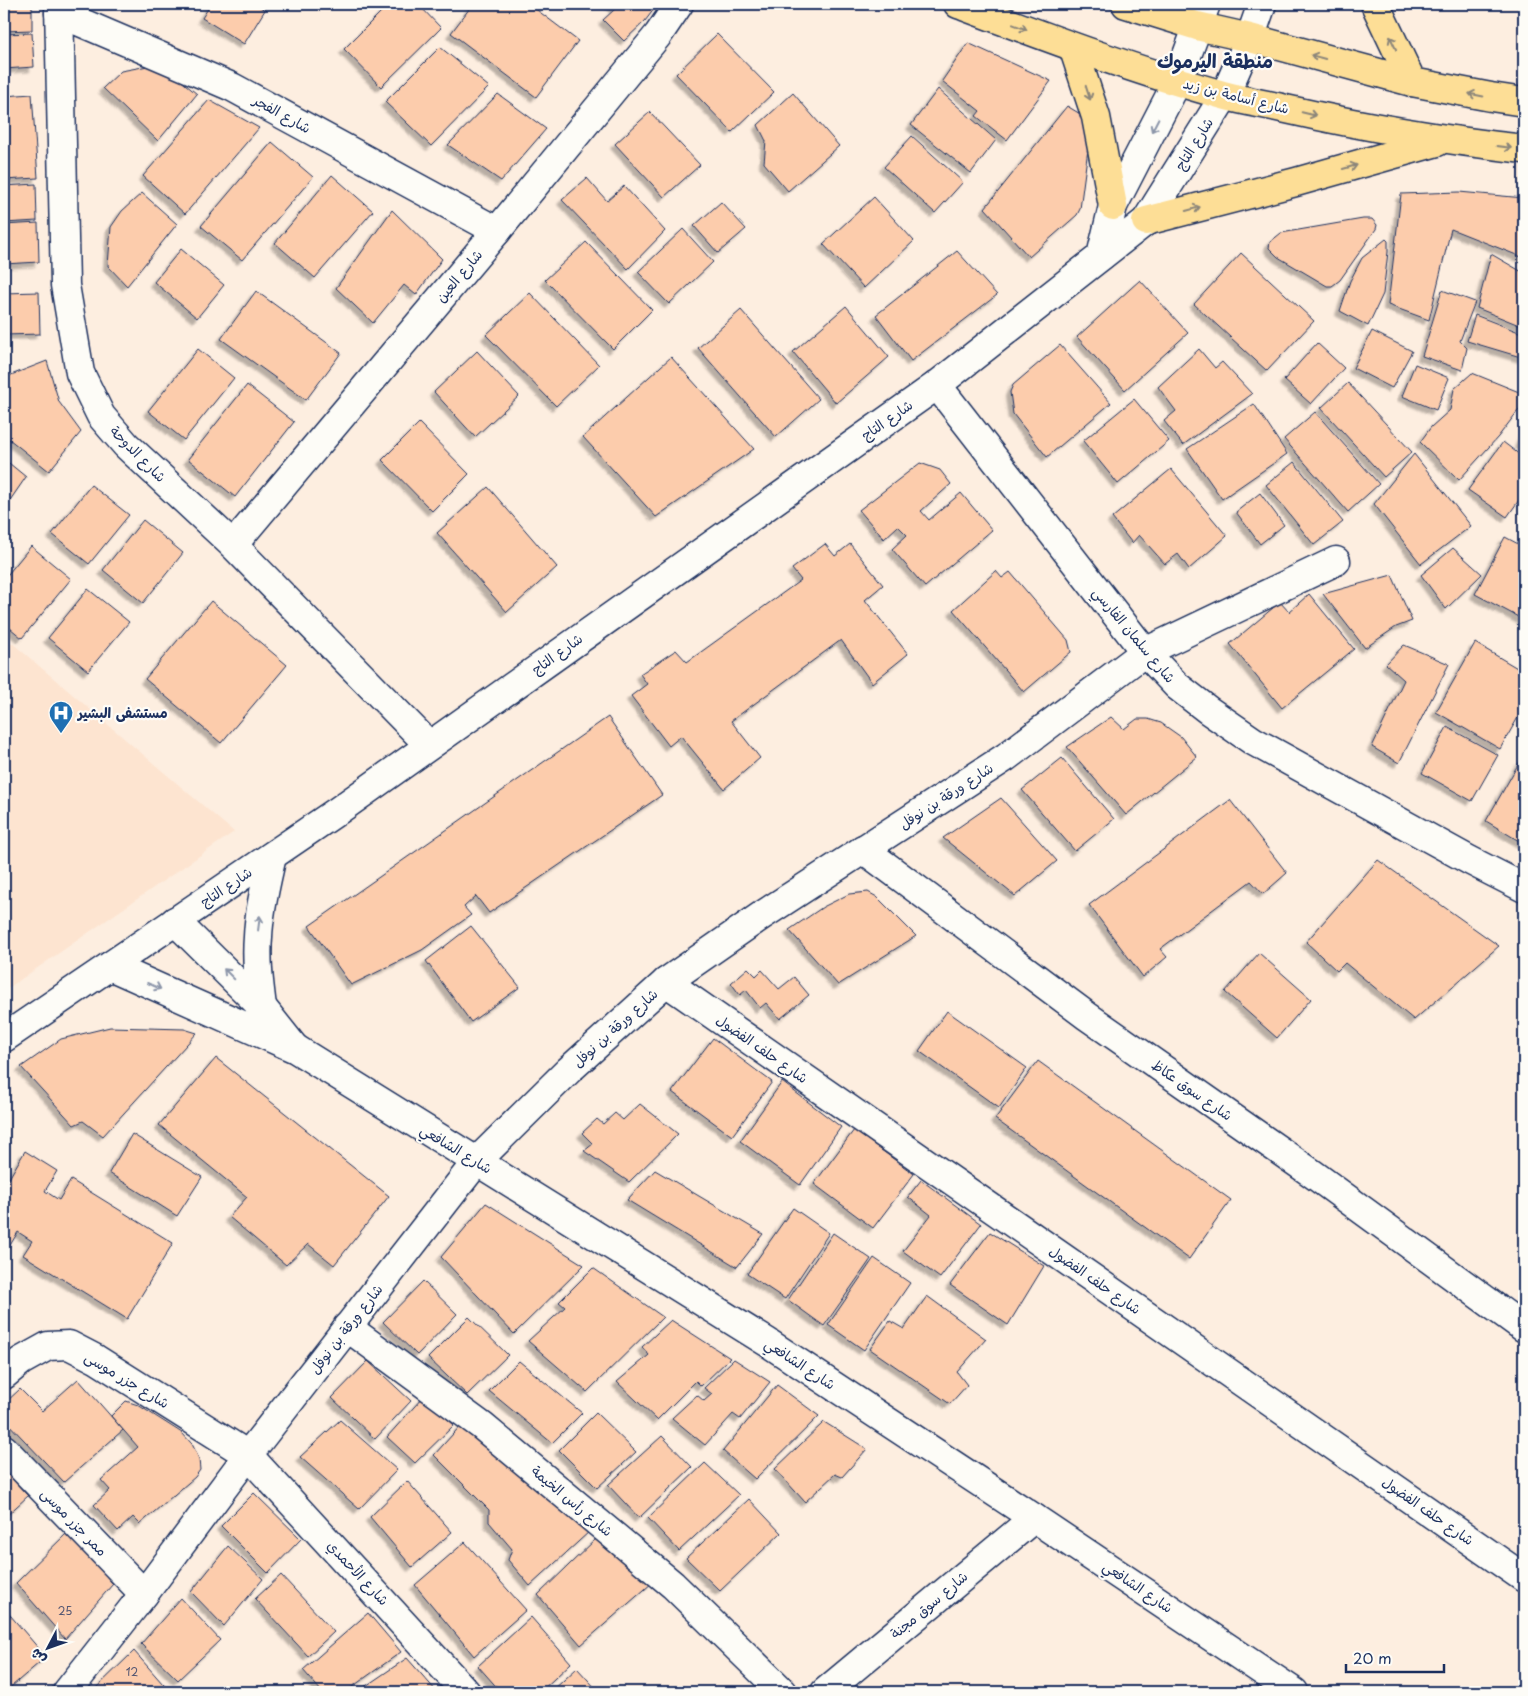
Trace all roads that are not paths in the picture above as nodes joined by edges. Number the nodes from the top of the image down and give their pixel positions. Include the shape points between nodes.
1 (679, 4) edge
2 (958, 4) edge
3 (1126, 4) edge
4 (1262, 4) edge
5 (1375, 4) edge
6 (59, 9) edge
7 (1202, 15) edge
8 (1250, 38) junction
9 (1073, 47) junction
10 (1177, 82) junction
11 (1412, 82) junction
12 (1225, 96) junction
13 (1524, 102) edge
14 (1445, 140) junction
15 (1524, 149) edge
16 (1113, 206) junction
17 (1146, 221) junction
18 (496, 231) junction
19 (1101, 256) junction
20 (937, 385) junction
21 (233, 545) junction
22 (1336, 561) dead end
23 (1145, 652) junction
24 (429, 746) junction
25 (863, 848) junction
26 (272, 856) junction
27 (1524, 888) edge
28 (175, 921) junction
29 (110, 966) junction
30 (666, 982) junction
31 (262, 1007) junction
32 (4, 1038) edge
33 (296, 1049) junction
34 (477, 1161) junction
35 (347, 1327) junction
36 (1524, 1328) edge
37 (4, 1375) edge
38 (4, 1449) edge
39 (248, 1455) junction
40 (1034, 1518) junction
41 (1524, 1578) edge
42 (144, 1594) junction
43 (67, 1692) edge
44 (466, 1692) edge
45 (783, 1692) edge
46 (825, 1692) edge
47 (1294, 1692) edge

1 - 18 street, شارع العين via 658,35
2 -> 9 highway, شارع أسامة بن زيد
3 - 7 highway
4 - 8 street, شارع التاج
11 -> 5 highway
6 - 18 street, شارع الفجر via 232,87
6 - 21 street, شارع الدوحة via 65,285 80,373 101,416 126,446
7 - 8 highway
7 - 10 street
11 -> 8 highway
8 - 12 street, شارع التاج
9 - 10 highway, شارع أسامة بن زيد
9 -> 16 highway via 1096,117
10 - 12 highway, شارع أسامة بن زيد
10 -> 16 street
13 -> 11 highway
12 -> 14 highway, شارع أسامة بن زيد via 1345,123
12 - 17 street, شارع التاج
14 -> 15 highway, شارع أسامة بن زيد
17 -> 14 highway
16 - 19 street
17 - 19 street, شارع التاج
18 - 21 street, شارع العين
19 - 20 street, شارع التاج
20 - 23 street, شارع سلمان الفارسي
20 - 24 street, شارع التاج
21 - 24 street, شارع الدوحة
22 - 23 street, شارع ورقة بن نوفل
23 - 25 street, شارع ورقة بن نوفل via 1006,758
23 - 27 street, شارع سلمان الفارسي via 1177,686 1254,741
24 - 26 street, شارع التاج
25 - 30 street, شارع ورقة بن نوفل
25 - 36 street, شارع سوق عكاظ via 1087,1016
26 - 28 street, شارع التاج
31 -> 26 street via 257,966 258,936
28 - 29 street, شارع التاج
31 -> 28 street, شارع الشافعي
29 - 32 street, شارع التاج
29 -> 33 street, شارع الشافعي
30 - 34 street, شارع ورقة بن نوفل via 569,1070
30 - 41 street, شارع حلف الفضول
31 - 33 street, شارع الشافعي
33 - 34 street, شارع الشافعي
34 - 35 street, شارع ورقة بن نوفل
34 - 40 street, شارع الشافعي via 767,1342
35 - 39 street, شارع ورقة بن نوفل
35 - 45 street, شارع رأس الخيمة via 482,1426 673,1585
37 - 39 street, شارع جزر موسى via 48,1346 69,1345
38 - 42 street, ممر جزر موسى
39 - 42 street, شارع ورقة بن نوفل
39 - 44 street, شارع الأحمدي
40 - 46 street, شارع سوق مجنة
40 - 47 street, شارع الشافعي
42 - 43 street, شارع ورقة بن نوفل

